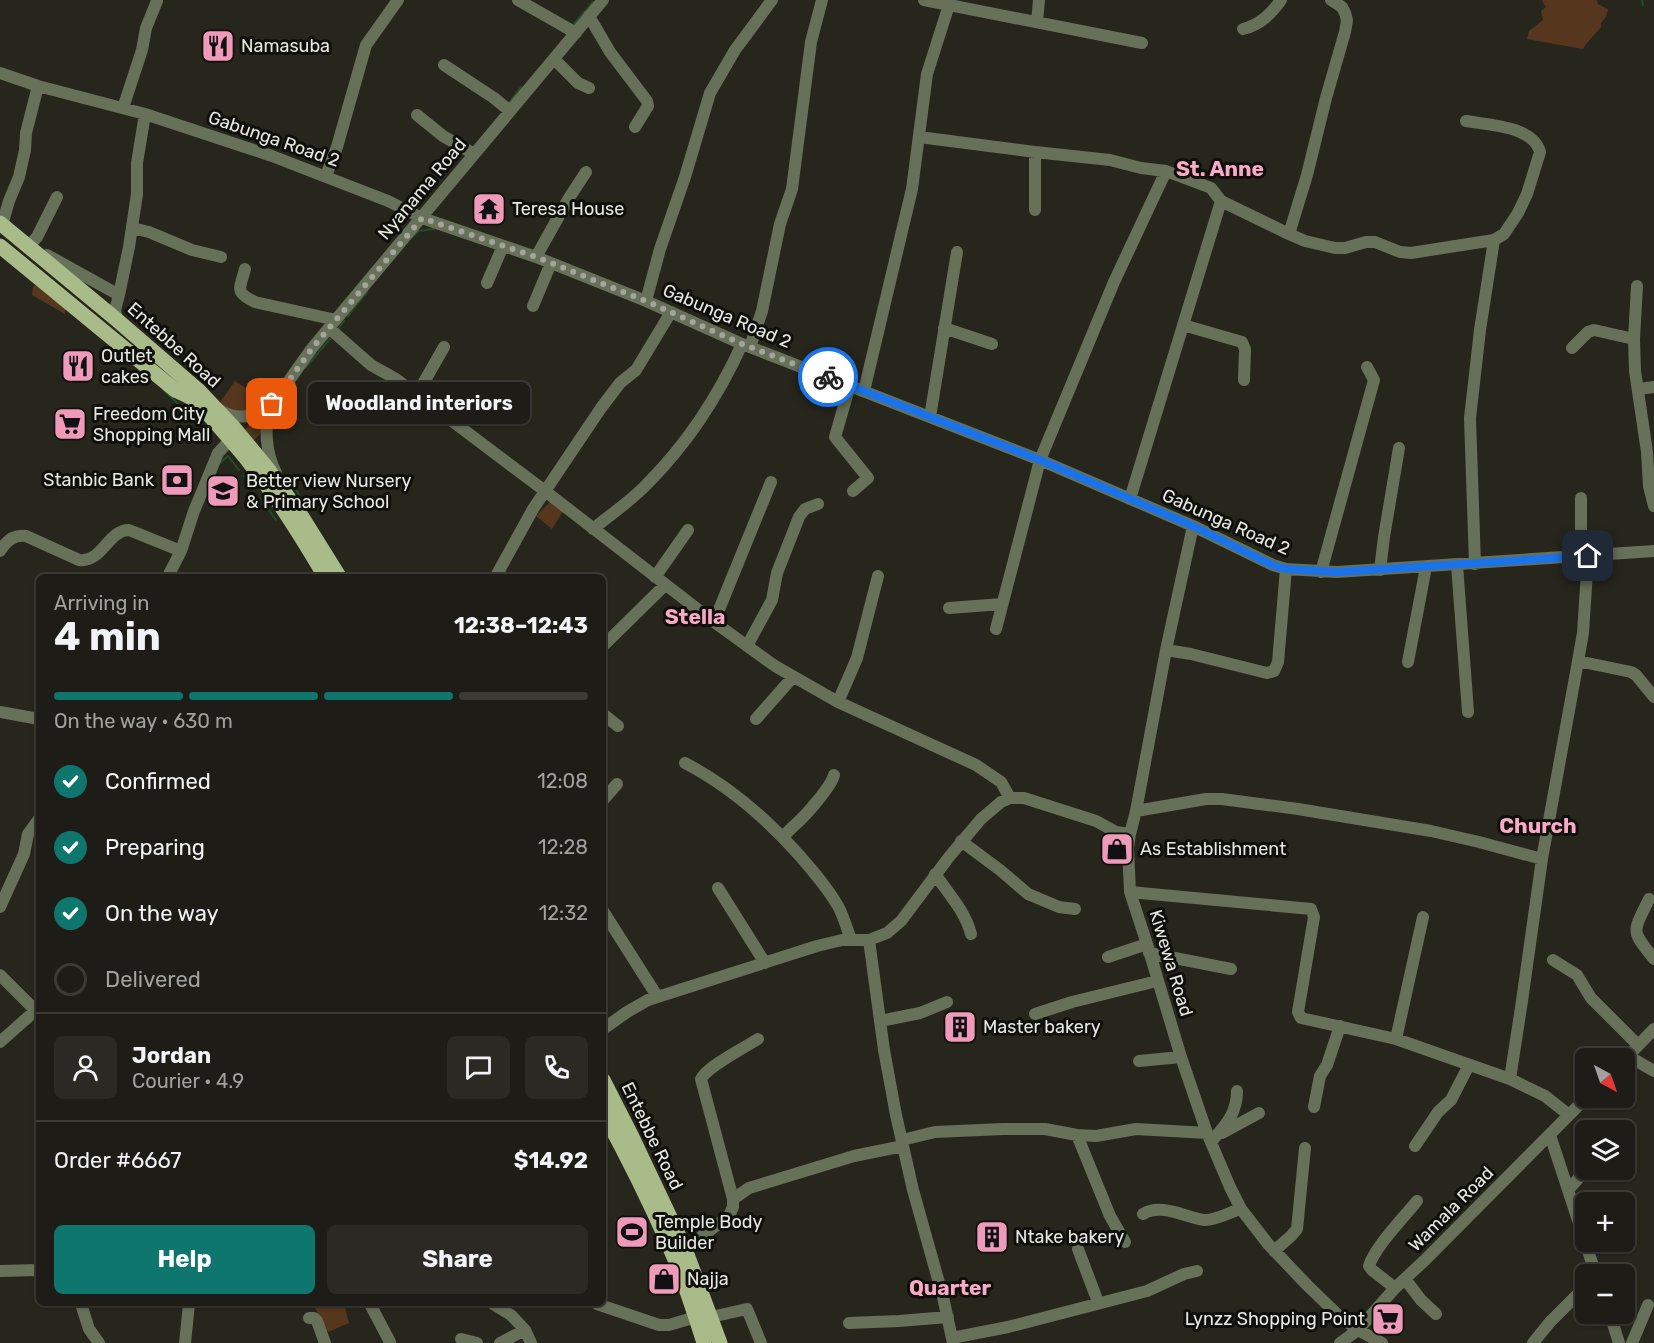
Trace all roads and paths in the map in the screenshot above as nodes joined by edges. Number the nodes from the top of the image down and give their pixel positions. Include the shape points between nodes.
1 (398, 0) edge
2 (518, 0) edge
3 (603, 0) edge
4 (772, 0) edge
5 (822, 0) edge
6 (924, 0) edge
7 (1040, 0) edge
8 (1281, 0) edge
9 (1331, 0) edge
10 (157, 1) edge
11 (949, 5) junction
12 (589, 16) junction
13 (1037, 22) junction
14 (1243, 29) dead end
15 (576, 33) junction
16 (1142, 43) dead end
17 (554, 59) junction
18 (444, 65) dead end
19 (0, 73) edge
20 (38, 86) junction
21 (589, 88) dead end
22 (123, 108) junction
23 (510, 111) junction
24 (145, 114) junction
25 (417, 115) dead end
26 (1467, 121) dead end
27 (635, 127) dead end
28 (919, 136) junction
29 (1035, 152) junction
30 (474, 154) junction
31 (1166, 171) junction
32 (586, 172) dead end
33 (326, 176) junction
34 (57, 197) dead end
35 (1221, 201) junction
36 (1035, 210) dead end
37 (422, 218) junction
38 (1, 224) edge
39 (132, 228) junction
40 (1289, 234) junction
41 (1494, 240) junction
42 (23, 242) junction
43 (0, 246) edge
44 (503, 246) junction
45 (957, 252) dead end
46 (221, 257) dead end
47 (536, 257) junction
48 (551, 263) junction
49 (245, 269) dead end
50 (487, 283) dead end
51 (1637, 286) dead end
52 (119, 295) junction
53 (646, 301) junction
54 (533, 306) dead end
55 (671, 312) junction
56 (117, 320) junction
57 (333, 324) junction
58 (1183, 325) junction
59 (944, 328) junction
60 (1634, 339) junction
61 (992, 344) dead end
62 (746, 345) junction
63 (444, 347) dead end
64 (1572, 348) dead end
65 (1367, 368) dead end
66 (1244, 380) dead end
67 (850, 385) junction
68 (1654, 387) edge
69 (1638, 389) junction
70 (864, 391) junction
71 (416, 396) junction
72 (272, 404) junction
73 (212, 405) junction
74 (930, 417) junction
75 (230, 440) junction
76 (1399, 448) dead end
77 (1040, 460) junction
78 (771, 482) dead end
79 (545, 491) junction
80 (853, 491) dead end
81 (286, 493) junction
82 (1581, 498) dead end
83 (1130, 499) junction
84 (818, 504) dead end
85 (1654, 506) edge
86 (1193, 526) junction
87 (593, 528) junction
88 (688, 530) dead end
89 (0, 551) edge
90 (181, 551) junction
91 (1654, 551) edge
92 (1585, 556) junction
93 (1474, 564) junction
94 (1457, 565) junction
95 (1426, 567) junction
96 (1286, 569) junction
97 (1380, 570) junction
98 (1321, 572) junction
99 (169, 574) edge
100 (324, 574) edge
101 (337, 574) edge
102 (497, 574) edge
103 (878, 576) dead end
104 (660, 581) junction
105 (1002, 603) junction
106 (949, 608) dead end
107 (714, 622) junction
108 (996, 629) dead end
109 (606, 643) edge
110 (747, 646) junction
111 (1166, 650) junction
112 (1408, 662) dead end
113 (1578, 662) junction
114 (793, 677) junction
115 (1654, 697) edge
116 (838, 702) junction
117 (0, 712) edge
118 (1468, 712) dead end
119 (606, 716) edge
120 (36, 718) edge
121 (756, 719) dead end
122 (618, 726) dead end
123 (685, 763) dead end
124 (834, 775) dead end
125 (617, 784) dead end
126 (606, 797) edge
127 (1010, 798) junction
128 (1136, 811) junction
129 (36, 823) edge
130 (1130, 834) junction
131 (783, 838) junction
132 (961, 842) junction
133 (1542, 859) junction
134 (935, 874) junction
135 (718, 888) dead end
136 (1130, 892) junction
137 (1649, 899) dead end
138 (0, 908) edge
139 (1075, 909) dead end
140 (606, 916) edge
141 (1423, 916) dead end
142 (971, 934) dead end
143 (852, 940) junction
144 (869, 940) junction
145 (1148, 948) junction
146 (1108, 957) dead end
147 (1654, 959) edge
148 (1552, 960) dead end
149 (765, 963) junction
150 (1231, 969) dead end
151 (0, 975) edge
152 (1157, 981) junction
153 (657, 996) junction
154 (946, 1002) dead end
155 (36, 1012) edge
156 (36, 1014) edge
157 (1035, 1014) dead end
158 (880, 1021) junction
159 (1340, 1026) junction
160 (606, 1027) edge
161 (1654, 1029) edge
162 (758, 1039) dead end
163 (1396, 1039) junction
164 (0, 1042) edge
165 (1638, 1046) junction
166 (1635, 1049) edge
167 (1180, 1058) junction
168 (1139, 1061) dead end
169 (1635, 1062) edge
170 (1469, 1065) junction
171 (1654, 1071) edge
172 (1510, 1079) junction
173 (606, 1086) edge
174 (1237, 1090) dead end
175 (1314, 1107) dead end
176 (1576, 1108) edge
177 (1259, 1113) dead end
178 (1569, 1115) junction
179 (606, 1118) edge
180 (1077, 1135) junction
181 (1550, 1135) junction
182 (1212, 1136) junction
183 (903, 1143) junction
184 (1414, 1146) dead end
185 (1305, 1148) dead end
186 (1577, 1180) edge
187 (1568, 1190) junction
188 (733, 1199) junction
189 (1417, 1201) dead end
190 (1241, 1209) junction
191 (1143, 1214) dead end
192 (1125, 1242) dead end
193 (685, 1249) junction
194 (1078, 1249) dead end
195 (1274, 1251) junction
196 (1592, 1264) edge
197 (36, 1270) edge
198 (0, 1271) edge
199 (1197, 1271) dead end
200 (1405, 1279) junction
201 (1395, 1288) junction
202 (1575, 1296) edge
203 (1098, 1302) junction
204 (1648, 1305) dead end
205 (82, 1306) edge
206 (189, 1306) edge
207 (371, 1306) edge
208 (496, 1306) edge
209 (603, 1306) edge
210 (1436, 1314) dead end
211 (703, 1317) junction
212 (948, 1317) junction
213 (309, 1318) dead end
214 (849, 1323) dead end
215 (1613, 1324) edge
216 (525, 1330) junction
217 (1358, 1330) junction
218 (461, 1339) dead end
219 (953, 1340) edge
220 (390, 1342) edge
221 (99, 1343) edge
222 (185, 1343) edge
223 (325, 1343) edge
224 (477, 1343) edge
225 (500, 1343) edge
226 (531, 1343) edge
227 (704, 1343) edge
228 (720, 1343) edge
229 (761, 1343) edge
230 (1340, 1343) edge
231 (1382, 1343) edge
232 (1533, 1343) edge
233 (1619, 1343) edge
234 (1632, 1343) edge

1 - 33 street via 366,45
2 - 15 street
3 - 12 street, Nyanama Road
4 - 53 street via 735,50 710,93
5 - 62 street via 811,42 792,189 780,224 762,311
6 - 11 street
7 - 13 street
8 - 14 street via 1262,21
9 - 40 street via 1345,13 1345,32
10 - 22 street
11 - 13 street
11 - 28 street via 927,74
12 - 15 street, Nyanama Road
12 - 27 street via 647,101 648,106
13 - 16 street
15 - 17 street, Nyanama Road
17 - 21 street via 578,83
17 - 23 street, Nyanama Road
18 - 23 street
19 - 20 street, Gabunga Road 2
20 - 22 street, Gabunga Road 2
20 - 38 street via 19,177
22 - 24 street, Gabunga Road 2
23 - 30 street, Nyanama Road
24 - 33 street, Gabunga Road 2
24 - 39 street
25 - 30 street
26 - 41 street via 1518,130 1540,152 1518,213 1507,230
28 - 29 street
28 - 70 street via 912,189
29 - 31 street
29 - 36 street
30 - 37 street, Nyanama Road
31 - 35 street via 1211,188
31 - 77 street via 1114,282
32 - 47 street
33 - 37 street, Gabunga Road 2
34 - 42 street via 37,237
35 - 40 street
35 - 58 street
37 - 44 street, Gabunga Road 2
37 - 57 street, Nyanama Road
38 - 42 main road, Entebbe Road
39 - 46 street
39 - 52 street
40 - 41 street via 1335,248 1375,242 1411,253
41 - 93 street via 1470,418
42 - 52 street
42 - 56 main road, Entebbe Road
43 - 75 main road, Entebbe Road via 175,390 194,399
44 - 47 street, Gabunga Road 2
44 - 50 street
45 - 59 street
47 - 48 street, Gabunga Road 2
48 - 53 street, Gabunga Road 2
48 - 54 street
49 - 57 street via 240,290 246,298
51 - 60 street
52 - 56 street
53 - 55 street, Gabunga Road 2
55 - 62 street, Gabunga Road 2
55 - 79 street via 636,370 601,408
56 - 73 main road, Entebbe Road
57 - 71 street via 371,365
57 - 72 street, Nyanama Road
58 - 66 street via 1242,342
58 - 83 street
59 - 61 street
59 - 74 street
60 - 64 street via 1594,330
60 - 69 street
62 - 67 street, Gabunga Road 2
62 - 87 street via 701,419 677,450 646,485
63 - 71 street
65 - 98 street via 1374,380
67 - 70 street, Gabunga Road 2
67 - 80 street via 835,437 868,478
68 - 69 street
69 - 85 street
70 - 74 street, Gabunga Road 2
71 - 79 street
72 - 73 street, Nyanama Road via 244,417
72 - 81 street, Nyanama Road via 267,446
73 - 81 main road, Entebbe Road
74 - 77 street, Gabunga Road 2
75 - 90 street via 215,460
75 - 100 main road, Entebbe Road via 290,519
76 - 97 street
77 - 83 street, Gabunga Road 2
77 - 105 street
78 - 107 street
79 - 87 street
79 - 102 street
81 - 101 main road, Entebbe Road
82 - 92 street
83 - 86 street, Gabunga Road 2
84 - 110 street via 805,509 799,517 777,573 772,600
86 - 96 street, Gabunga Road 2
86 - 111 street, Kiwewa Road
87 - 104 street
88 - 104 street
89 - 90 street via 11,538 22,535 86,561 125,530
90 - 99 street
91 - 92 street, Gabunga Road 2
92 - 93 street, Gabunga Road 2
92 - 113 street via 1583,633
93 - 94 street, Gabunga Road 2
94 - 95 street, Gabunga Road 2
94 - 118 street
95 - 97 street, Gabunga Road 2
95 - 112 street
96 - 98 street, Gabunga Road 2
96 - 111 street via 1274,671 1267,673
97 - 98 street, Gabunga Road 2
103 - 116 street via 857,658
104 - 107 street
104 - 109 street
105 - 106 street
105 - 108 street
107 - 110 street
110 - 114 street
111 - 128 street, Kiwewa Road
113 - 115 street via 1631,672
113 - 133 street
114 - 116 street
114 - 121 street
116 - 127 street via 976,765 1001,782
117 - 120 street
119 - 122 street
123 - 131 street via 751,807
124 - 131 street via 823,794
125 - 126 street
127 - 130 street via 1024,798
127 - 132 street via 992,809
128 - 130 street, Kiwewa Road
128 - 133 street via 1222,799 1431,831
129 - 138 street via 28,834 24,854
130 - 136 street, Kiwewa Road
131 - 143 street via 830,893
132 - 134 street
132 - 139 street via 1028,894
133 - 172 street
134 - 142 street via 961,910
134 - 144 street via 901,921 887,933
135 - 149 street
136 - 145 street, Kiwewa Road
136 - 159 street via 1311,909 1314,917 1298,1012 1304,1020
137 - 147 street via 1636,930
140 - 153 street
141 - 163 street
143 - 144 street
143 - 149 street
144 - 158 street
145 - 146 street
145 - 150 street
145 - 152 street, Kiwewa Road
148 - 165 street via 1577,975 1591,998
149 - 153 street
151 - 155 street
152 - 157 street
152 - 167 street, Kiwewa Road
153 - 160 street
154 - 158 street via 920,1013
156 - 164 street
158 - 183 street
159 - 163 street
159 - 175 street via 1320,1076
161 - 165 street
162 - 188 street via 714,1066 701,1079
163 - 170 street
165 - 166 street
167 - 168 street
167 - 182 street, Kiwewa Road
169 - 171 street
170 - 172 street
170 - 184 street via 1449,1102
172 - 178 street via 1545,1096
173 - 193 main road, Entebbe Road
174 - 182 street via 1236,1107
176 - 178 street, Wamala Road
177 - 182 street
178 - 181 street, Wamala Road
179 - 211 main road, Entebbe Road
180 - 182 street via 1102,1136 1136,1129
180 - 183 street via 1045,1129 935,1132
180 - 192 street via 1110,1216
181 - 187 street
181 - 200 street, Wamala Road
182 - 190 street, Kiwewa Road
183 - 188 street via 749,1188
183 - 212 street
185 - 195 street via 1297,1228
186 - 187 street
187 - 196 street
188 - 193 street via 729,1216
189 - 201 street via 1370,1262 1372,1270
190 - 191 street via 1207,1220 1162,1210
190 - 195 street, Kiwewa Road
193 - 211 main road, Entebbe Road
194 - 203 street
195 - 217 street, Kiwewa Road
197 - 198 street
199 - 203 street via 1147,1291
200 - 201 street, Wamala Road
200 - 210 street
201 - 217 street, Wamala Road
202 - 232 street
203 - 219 street
204 - 234 street
205 - 221 street via 89,1329
206 - 222 street
207 - 220 street
208 - 216 street
209 - 211 street via 659,1325
211 - 227 main road, Entebbe Road
211 - 228 main road, Entebbe Road
211 - 229 street via 747,1309
212 - 214 street
212 - 219 street
213 - 223 street via 317,1321
215 - 233 street
216 - 225 street
216 - 226 street
217 - 230 street, Wamala Road
217 - 231 street, Kiwewa Road
218 - 224 street

